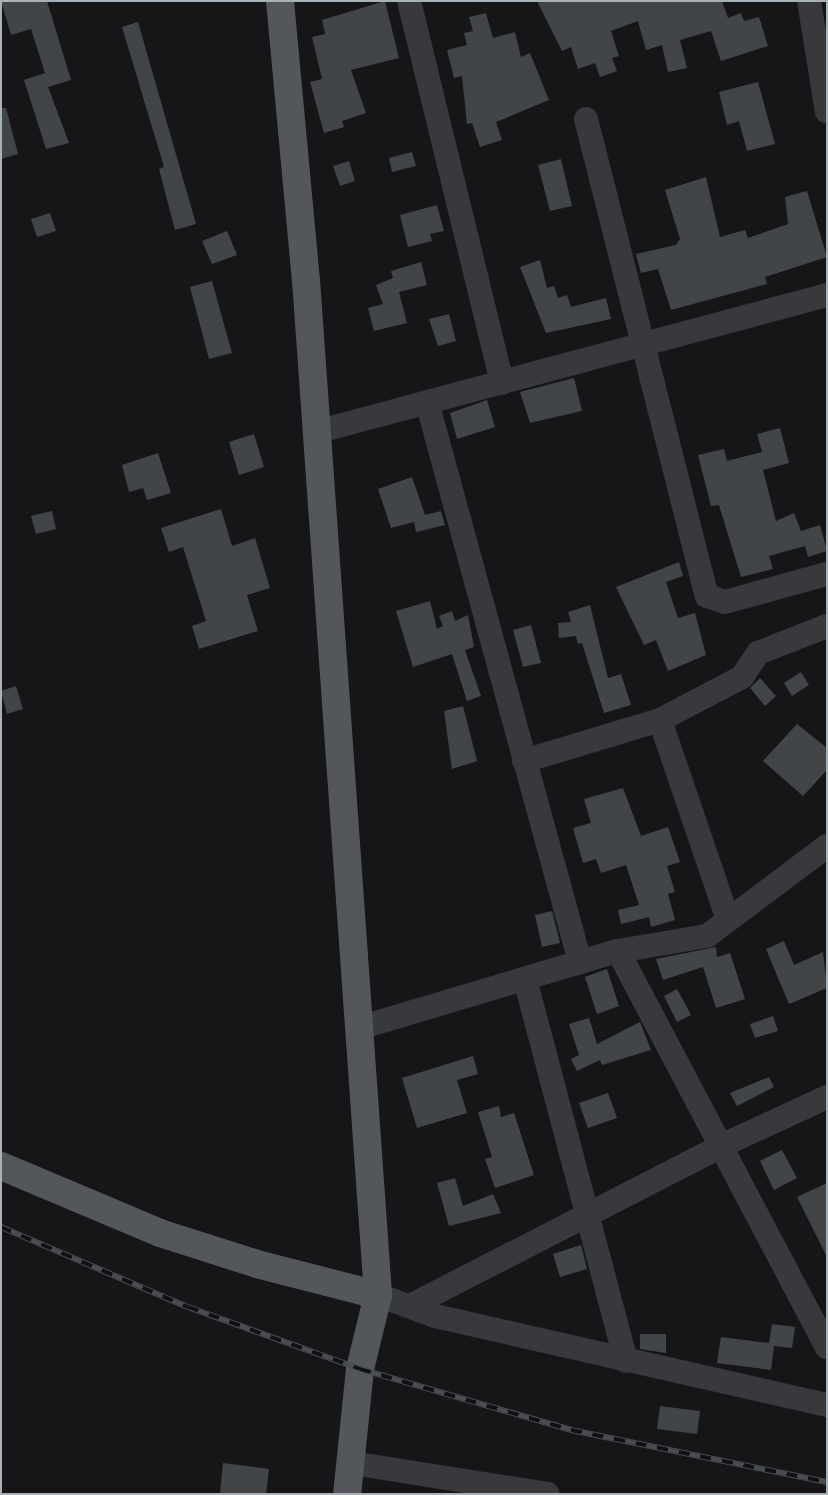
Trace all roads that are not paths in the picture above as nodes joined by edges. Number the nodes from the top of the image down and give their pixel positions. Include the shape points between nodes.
1 (280, 1) edge
2 (409, 1) edge
3 (809, 1) edge
4 (827, 112) edge
5 (586, 119) dead end
6 (827, 295) edge
7 (641, 346) junction
8 (502, 383) junction
9 (427, 402) junction
10 (316, 432) junction
11 (827, 574) edge
12 (827, 626) edge
13 (660, 720) junction
14 (524, 761) junction
15 (827, 846) edge
16 (728, 920) junction
17 (618, 951) junction
18 (580, 962) junction
19 (525, 979) junction
20 (359, 1028) junction
21 (827, 1097) edge
22 (721, 1146) junction
23 (1, 1166) edge
24 (587, 1215) junction
25 (378, 1295) junction
26 (410, 1306) junction
27 (826, 1344) edge
28 (626, 1361) junction
29 (827, 1406) edge
30 (352, 1463) junction
31 (347, 1494) edge
32 (548, 1494) edge

1 - 10 main road
2 - 8 street
3 - 4 street
5 - 7 street
6 - 7 street
7 - 8 street
7 - 11 street via 707,596 725,602
8 - 9 street
9 - 10 street
9 - 14 street
10 - 20 main road
12 - 13 street via 758,653 742,676
13 - 14 street
13 - 16 street
14 - 18 street
15 - 16 street
16 - 17 street via 707,936
17 - 18 street
17 - 22 street
18 - 19 street
19 - 20 street
19 - 24 street
20 - 25 main road
21 - 22 street
22 - 24 street
22 - 27 street
23 - 25 main road via 160,1233 257,1264
24 - 26 street
24 - 28 street
25 - 26 street
25 - 30 main road via 360,1369
26 - 28 street
28 - 29 street
30 - 31 main road
30 - 32 street

